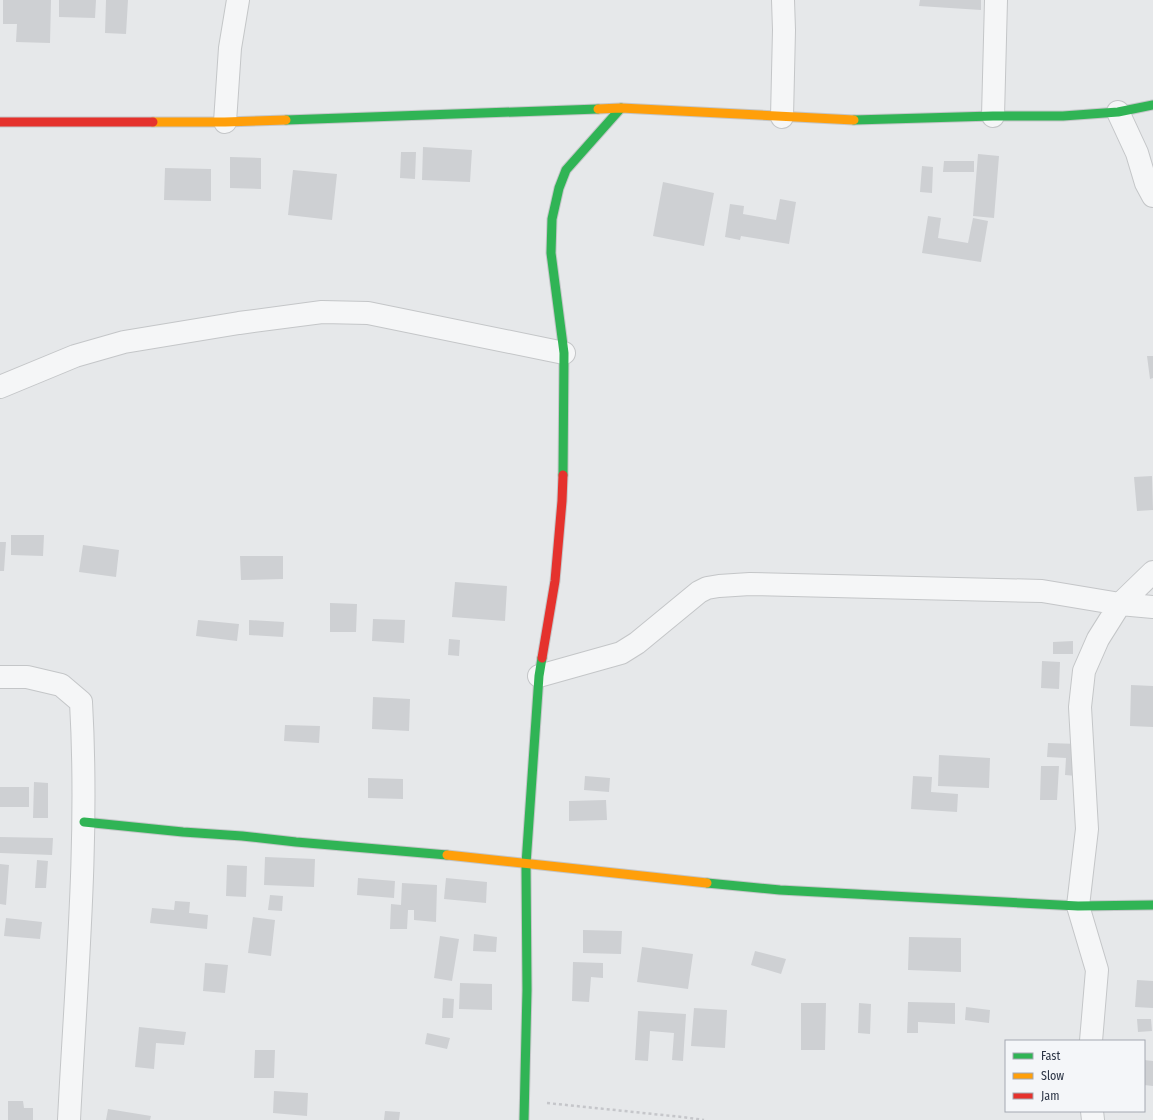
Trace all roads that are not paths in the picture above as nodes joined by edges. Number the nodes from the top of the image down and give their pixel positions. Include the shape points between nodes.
1 (238, 0) edge
2 (783, 0) edge
3 (996, 0) edge
4 (1153, 105) edge
5 (621, 108) junction
6 (1118, 112) junction
7 (993, 116) junction
8 (782, 117) junction
9 (0, 122) edge
10 (225, 122) junction
11 (1153, 196) edge
12 (564, 353) junction
13 (0, 387) edge
14 (1153, 572) edge
15 (1120, 604) junction
16 (1153, 607) edge
17 (539, 676) junction
18 (0, 677) edge
19 (84, 822) junction
20 (526, 864) junction
21 (1078, 906) junction
22 (1153, 906) edge
23 (1091, 1040) edge
24 (69, 1120) edge
25 (524, 1120) edge

1 - 10 street via 230,48
2 - 8 street
3 - 7 street
4 - 6 street
5 - 8 street
5 - 10 street
5 - 12 street via 566,170 559,188 552,219 551,253
6 - 7 street via 1063,116
6 - 11 street
7 - 8 street via 855,120
9 - 10 street
12 - 13 street via 368,313 322,312 124,342 75,356
12 - 17 street via 562,501 555,581
14 - 15 street
15 - 16 street
15 - 17 street via 1042,591 750,584 719,586 699,592 622,653
15 - 21 street via 1098,639 1084,671 1080,706 1087,829
17 - 20 street
18 - 19 street via 27,677 61,685 81,702
19 - 20 street via 442,854
19 - 24 street
20 - 21 street via 780,890
20 - 25 street
21 - 22 street
21 - 23 street via 1097,970

